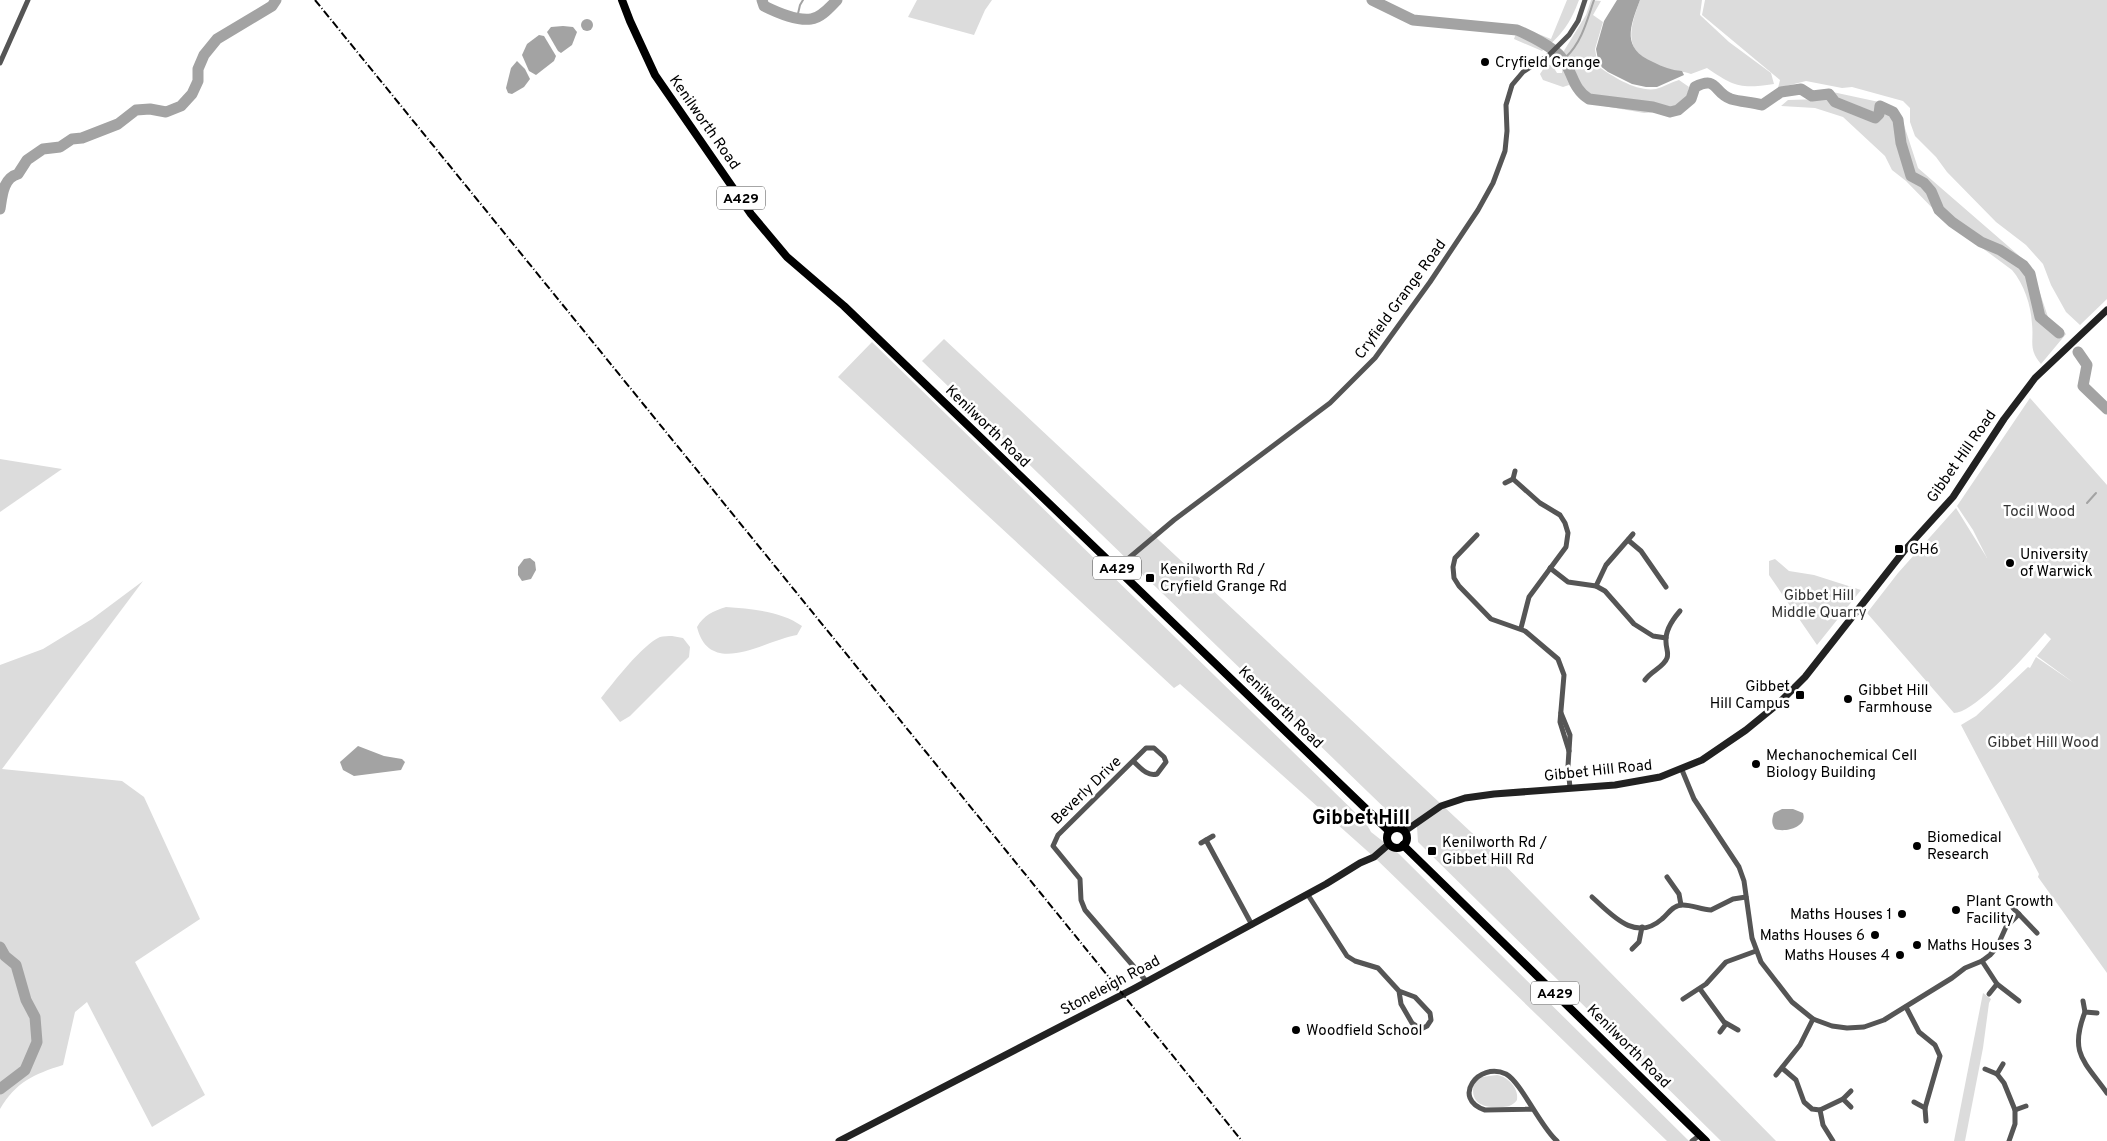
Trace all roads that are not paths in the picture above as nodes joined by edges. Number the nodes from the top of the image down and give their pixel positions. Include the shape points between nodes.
1 (28, 0) edge
2 (622, 0) edge
3 (1586, 0) edge
4 (0, 63) edge
5 (2107, 310) edge
6 (1516, 471) dead end
7 (1513, 479) junction
8 (1505, 483) dead end
9 (1633, 534) dead end
10 (1477, 535) dead end
11 (1628, 540) junction
12 (1117, 568) junction
13 (1550, 568) junction
14 (1596, 586) junction
15 (1666, 587) dead end
16 (1680, 611) dead end
17 (1521, 628) junction
18 (1666, 638) junction
19 (1645, 680) dead end
20 (1133, 761) junction
21 (1682, 770) junction
22 (1570, 788) junction
23 (1389, 831) junction
24 (1405, 831) junction
25 (1213, 836) dead end
26 (1389, 844) junction
27 (1403, 845) junction
28 (1667, 877) dead end
29 (1308, 895) junction
30 (1592, 897) dead end
31 (1746, 897) junction
32 (1609, 902) dead end
33 (1681, 905) junction
34 (1604, 908) junction
35 (2013, 908) dead end
36 (2019, 914) junction
37 (1252, 925) junction
38 (1642, 927) junction
39 (2036, 933) dead end
40 (1632, 949) dead end
41 (1756, 951) junction
42 (1982, 961) junction
43 (1147, 982) junction
44 (1996, 984) junction
45 (1700, 988) junction
46 (1399, 991) junction
47 (1989, 994) dead end
48 (1683, 999) dead end
49 (2019, 1001) dead end
50 (2083, 1001) dead end
51 (1906, 1008) junction
52 (2085, 1012) junction
53 (2097, 1013) dead end
54 (1813, 1019) junction
55 (1726, 1024) junction
56 (1738, 1030) dead end
57 (1720, 1032) dead end
58 (2002, 1064) dead end
59 (1782, 1068) junction
60 (1985, 1070) dead end
61 (1997, 1074) junction
62 (1776, 1075) dead end
63 (1851, 1091) dead end
64 (2107, 1093) edge
65 (1843, 1099) junction
66 (1914, 1102) dead end
67 (2026, 1106) dead end
68 (1851, 1107) dead end
69 (1925, 1108) junction
70 (1534, 1110) junction
71 (1820, 1110) junction
72 (2014, 1110) junction
73 (1926, 1120) dead end
74 (1700, 1135) junction
75 (839, 1141) edge
76 (1557, 1141) edge
77 (1692, 1141) edge
78 (1706, 1141) edge
79 (1833, 1141) edge
80 (2009, 1141) edge

1 - 4 street
2 - 12 main road, Kenilworth Road / A429 via 655,76 751,214 787,257 844,306
3 - 12 street, Cryfield Grange Road via 1575,26 1559,45 1523,72 1512,85 1506,105 1505,151 1493,183 1430,282 1375,358 1322,409 1174,520
5 - 21 street, Gibbet Hill Road via 2023,392 1954,497 1904,550 1805,677 1746,730
6 - 7 street
7 - 8 street
7 - 13 street via 1540,503 1556,512 1565,523 1567,543
9 - 11 street
10 - 17 street via 1455,558 1454,578 1491,619
11 - 14 street via 1602,572
11 - 15 street via 1641,551
12 - 23 main road, Kenilworth Road / A429
13 - 14 street via 1571,584
13 - 17 street via 1529,597
14 - 18 street via 1607,593 1634,624 1653,636
16 - 18 street
17 - 22 street via 1554,654 1562,666 1564,686 1560,728 1569,751
18 - 19 street via 1666,660
20 - 20 street, Beverly Drive via 1148,747 1156,749 1166,762 1157,774 1152,775
20 - 43 street, Beverly Drive via 1058,835 1053,846 1080,879 1084,910
21 - 22 street, Gibbet Hill Road via 1640,781
21 - 31 street via 1694,799 1739,867
22 - 24 street, Gibbet Hill Road via 1494,794 1452,802
23 - 24 main road via 1396,828
23 - 26 main road
24 - 27 main road
25 - 37 street via 1204,842
26 - 27 main road via 1396,848
26 - 29 street, Stoneleigh Road via 1374,857
27 - 74 main road, Kenilworth Road / A429
28 - 33 street via 1680,894
29 - 37 street, Stoneleigh Road
29 - 46 street via 1346,956 1378,968
30 - 34 street
31 - 33 street via 1733,899 1711,910
31 - 41 street
32 - 34 street
33 - 38 street via 1658,922
34 - 38 street via 1623,924
35 - 36 street
36 - 39 street
36 - 42 street
37 - 43 street, Stoneleigh Road
38 - 40 street via 1639,942
41 - 45 street via 1726,962
41 - 54 street via 1787,997
42 - 44 street
42 - 51 street via 1964,968
43 - 75 street, Stoneleigh Road
44 - 47 street
44 - 49 street
45 - 48 street
45 - 55 street
46 - 46 street via 1412,995 1430,1013 1431,1020 1427,1026 1421,1029 1415,1026 1401,1004
50 - 52 street
51 - 54 street via 1864,1026 1840,1027
51 - 69 street via 1919,1032 1936,1045 1940,1056
52 - 53 street
52 - 64 street via 2078,1035 2080,1055
54 - 59 street via 1800,1045
55 - 56 street
55 - 57 street
58 - 61 street
59 - 62 street
59 - 71 street via 1796,1080 1806,1105
60 - 61 street
61 - 72 street
63 - 65 street
65 - 68 street
65 - 71 street
66 - 69 street
67 - 72 street
69 - 73 street
70 - 70 street via 1504,1073 1480,1074 1472,1081 1471,1099 1479,1108
70 - 76 street
71 - 79 street via 1823,1125
72 - 80 street via 2015,1124
74 - 77 street
74 - 78 main road, Kenilworth Road / A429

